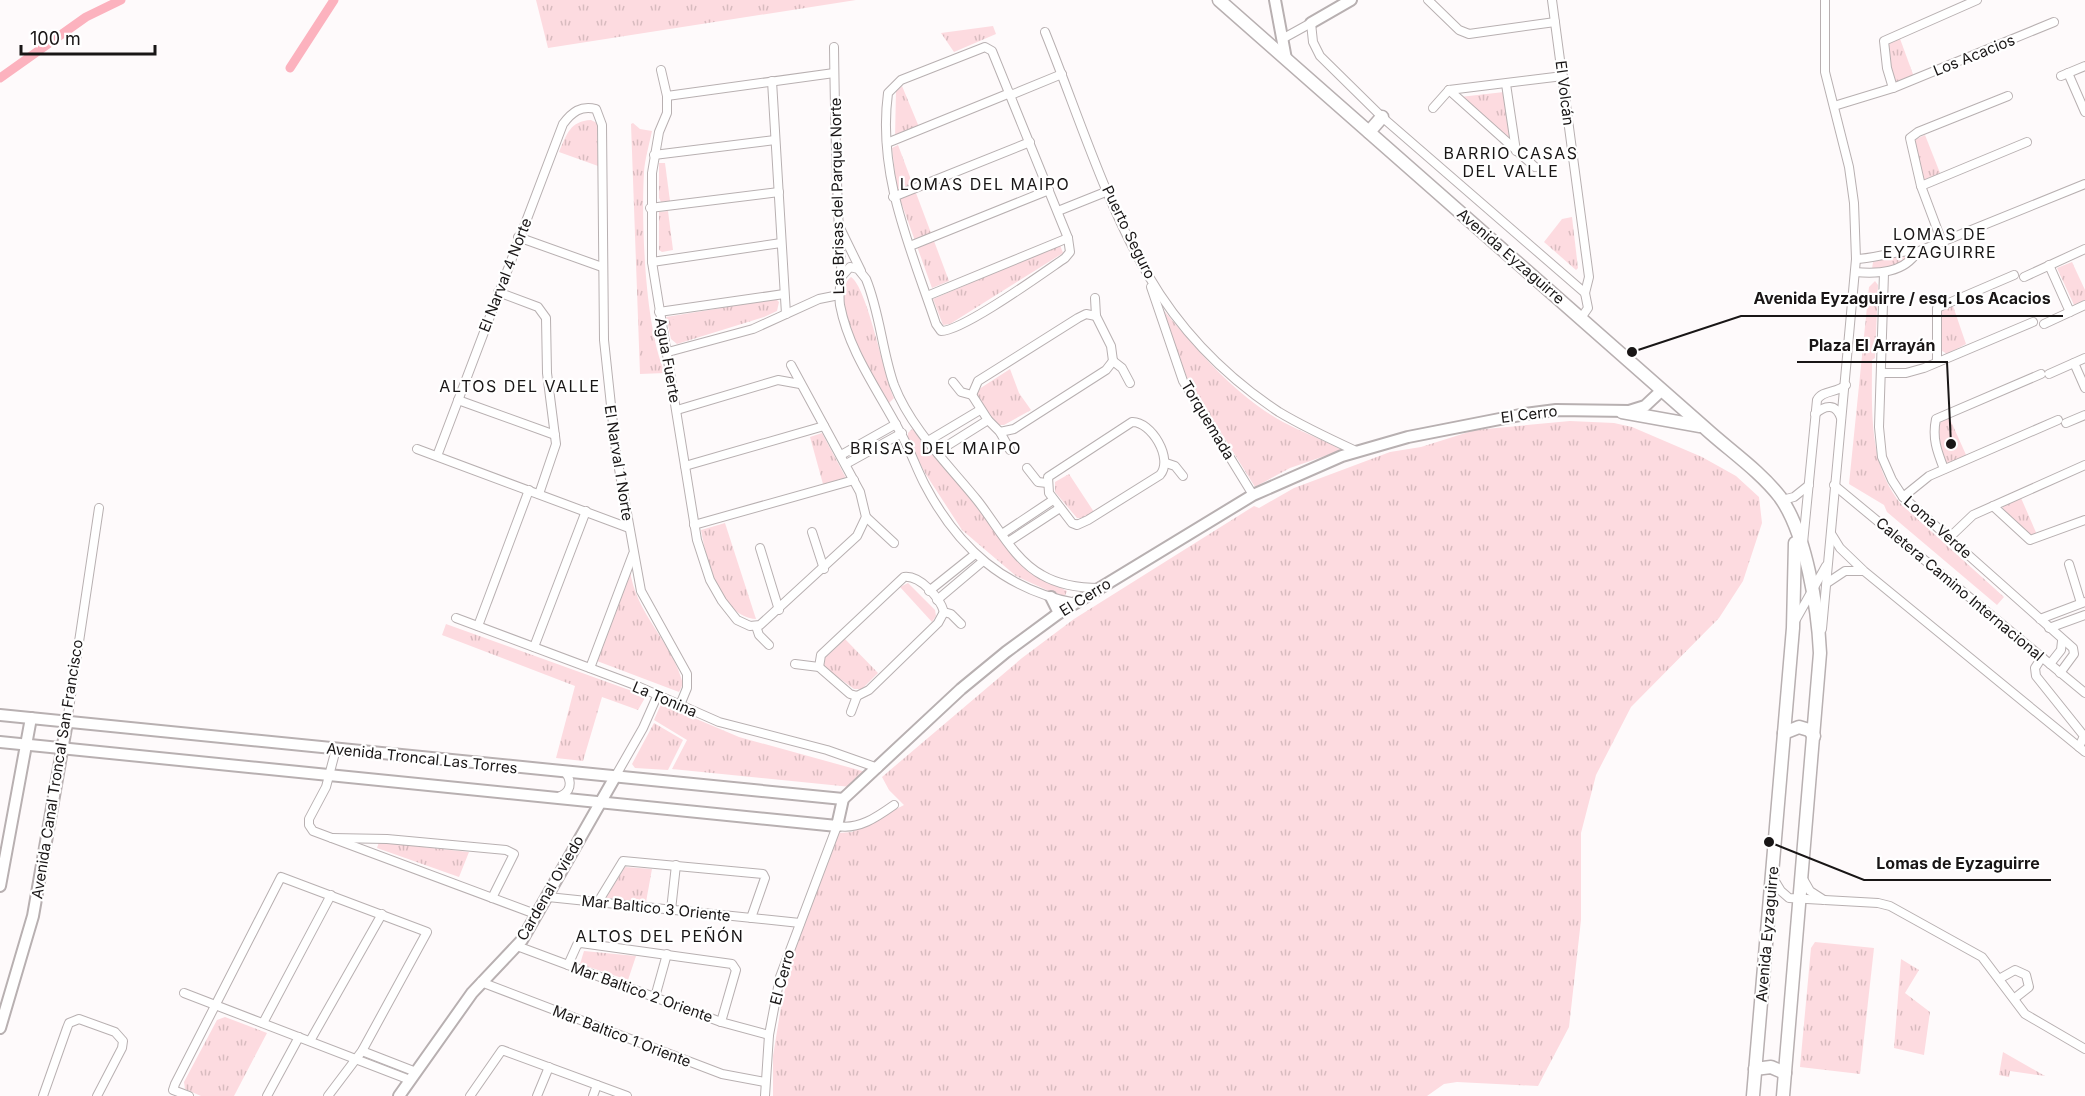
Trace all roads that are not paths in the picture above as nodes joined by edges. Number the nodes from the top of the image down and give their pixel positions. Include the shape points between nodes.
1 (1219, 0) edge
2 (1275, 0) edge
3 (1351, 0) edge
4 (1429, 0) edge
5 (1552, 0) edge
6 (1825, 0) edge
7 (1977, 0) edge
8 (1555, 22) junction
9 (2054, 22) dead end
10 (1311, 23) junction
11 (1045, 32) dead end
12 (1282, 39) junction
13 (834, 47) dead end
14 (1286, 59) junction
15 (2085, 66) edge
16 (661, 70) dead end
17 (834, 73) junction
18 (1062, 74) junction
19 (1563, 76) junction
20 (772, 81) junction
21 (1506, 84) junction
22 (1893, 88) junction
23 (1449, 90) junction
24 (1010, 94) junction
25 (667, 96) junction
26 (2007, 96) dead end
27 (1834, 106) junction
28 (588, 107) joint
29 (1433, 108) dead end
30 (2085, 112) edge
31 (1382, 117) junction
32 (1369, 132) junction
33 (776, 140) junction
34 (1030, 142) junction
35 (2027, 142) dead end
36 (887, 143) junction
37 (1516, 151) junction
38 (654, 155) junction
39 (1535, 168) dead end
40 (2085, 184) edge
41 (1921, 186) junction
42 (1049, 190) junction
43 (1108, 191) junction
44 (778, 192) junction
45 (893, 197) junction
46 (650, 208) junction
47 (1058, 211) junction
48 (838, 224) junction
49 (518, 237) junction
50 (1068, 238) junction
51 (1942, 242) junction
52 (781, 243) junction
53 (910, 246) junction
54 (2085, 249) edge
55 (1917, 252) junction
56 (1856, 259) junction
57 (652, 262) junction
58 (2049, 265) junction
59 (602, 267) junction
60 (1855, 272) junction
61 (1884, 273) junction
62 (863, 274) junction
63 (1147, 274) junction
64 (2014, 275) dead end
65 (842, 276) junction
66 (2024, 277) dead end
67 (498, 292) junction
68 (1585, 293) junction
69 (784, 294) junction
70 (839, 295) junction
71 (927, 296) junction
72 (1095, 298) dead end
73 (2085, 305) edge
74 (659, 312) junction
75 (2070, 312) junction
76 (786, 314) junction
77 (1096, 316) junction
78 (1581, 318) junction
79 (2033, 322) dead end
80 (2044, 324) dead end
81 (668, 352) junction
82 (2085, 358) edge
83 (1113, 361) junction
84 (1937, 363) junction
85 (2074, 363) junction
86 (791, 365) dead end
87 (1881, 373) junction
88 (953, 382) dead end
89 (1130, 383) dead end
90 (800, 384) junction
91 (1846, 385) junction
92 (2085, 388) edge
93 (1661, 391) junction
94 (972, 395) junction
95 (458, 400) junction
96 (677, 410) junction
97 (980, 410) junction
98 (1622, 412) junction
99 (1815, 414) junction
100 (2085, 416) edge
101 (1841, 418) junction
102 (988, 420) junction
103 (2058, 420) dead end
104 (2066, 423) dead end
105 (896, 424) junction
106 (824, 426) junction
107 (1705, 428) junction
108 (1000, 432) junction
109 (902, 434) junction
110 (555, 435) junction
111 (928, 441) junction
112 (417, 448) dead end
113 (1010, 450) dead end
114 (1356, 451) junction
115 (937, 452) junction
116 (841, 455) junction
117 (437, 456) junction
118 (1166, 461) junction
119 (846, 464) junction
120 (2085, 465) edge
121 (685, 466) junction
122 (1027, 468) dead end
123 (1944, 469) junction
124 (1183, 476) dead end
125 (854, 480) junction
126 (1047, 483) junction
127 (1834, 485) junction
128 (1809, 486) junction
129 (529, 490) junction
130 (539, 494) junction
131 (1253, 495) junction
132 (1780, 497) junction
133 (1903, 497) junction
134 (1053, 500) junction
135 (1993, 506) junction
136 (99, 508) dead end
137 (1060, 508) junction
138 (586, 511) junction
139 (866, 517) junction
140 (2085, 519) edge
141 (1792, 521) junction
142 (694, 525) junction
143 (629, 528) junction
144 (812, 532) dead end
145 (1832, 533) junction
146 (1002, 534) junction
147 (1950, 537) junction
148 (1008, 542) junction
149 (894, 543) dead end
150 (760, 548) dead end
151 (1802, 551) junction
152 (633, 553) junction
153 (975, 555) junction
154 (1829, 559) junction
155 (982, 562) junction
156 (2069, 564) dead end
157 (824, 569) junction
158 (1864, 571) junction
159 (1827, 583) junction
160 (1101, 588) junction
161 (1813, 590) junction
162 (929, 591) junction
163 (1051, 597) junction
164 (937, 600) junction
165 (2083, 602) edge
166 (1076, 603) junction
167 (779, 610) junction
168 (944, 612) junction
169 (1059, 613) junction
170 (2085, 615) edge
171 (456, 618) dead end
172 (2040, 619) junction
173 (961, 624) dead end
174 (478, 626) junction
175 (756, 626) junction
176 (2049, 627) junction
177 (1793, 628) junction
178 (2062, 640) junction
179 (769, 645) dead end
180 (534, 647) junction
181 (1820, 653) junction
182 (2042, 657) junction
183 (795, 664) dead end
184 (2049, 664) junction
185 (819, 667) junction
186 (590, 668) junction
187 (2060, 673) junction
188 (2085, 693) edge
189 (658, 694) junction
190 (857, 696) junction
191 (680, 705) junction
192 (851, 712) dead end
193 (0, 715) edge
194 (31, 718) junction
195 (67, 722) junction
196 (1784, 734) junction
197 (1814, 736) junction
198 (0, 742) edge
199 (27, 744) junction
200 (63, 748) junction
201 (336, 749) junction
202 (2082, 750) edge
203 (878, 768) junction
204 (565, 772) junction
205 (330, 775) junction
206 (615, 777) junction
207 (557, 798) junction
208 (843, 799) junction
209 (600, 802) junction
210 (894, 805) dead end
211 (837, 826) junction
212 (331, 838) junction
213 (5, 839) edge
214 (676, 865) junction
215 (1772, 873) junction
216 (1802, 875) junction
217 (0, 886) edge
218 (331, 895) junction
219 (548, 897) junction
220 (492, 898) junction
221 (1825, 900) junction
222 (1799, 901) junction
223 (598, 902) junction
224 (671, 910) junction
225 (381, 914) junction
226 (537, 915) junction
227 (751, 918) junction
228 (800, 922) junction
229 (517, 946) junction
230 (667, 954) junction
231 (568, 965) junction
232 (1999, 979) junction
233 (481, 982) junction
234 (184, 993) dead end
235 (655, 997) junction
236 (2015, 998) junction
237 (217, 1005) junction
238 (721, 1022) junction
239 (263, 1023) junction
240 (0, 1028) edge
241 (768, 1035) junction
242 (299, 1037) junction
243 (310, 1041) junction
244 (2085, 1049) edge
245 (362, 1051) junction
246 (355, 1059) junction
247 (549, 1067) junction
248 (1755, 1069) junction
249 (1785, 1073) junction
250 (413, 1076) junction
251 (765, 1082) junction
252 (597, 1085) junction
253 (43, 1096) edge
254 (98, 1096) edge
255 (189, 1096) edge
256 (267, 1096) edge
257 (328, 1096) edge
258 (399, 1096) edge
259 (470, 1096) edge
260 (537, 1096) edge
261 (593, 1096) edge
262 (627, 1096) edge
263 (765, 1096) edge
264 (1753, 1096) edge
265 (1783, 1096) edge

1 - 14 main road, Avenida Eyzaguirre
2 - 12 street
3 - 10 street
4 - 8 street via 1455,27 1469,34
5 - 8 street, El Volcán
6 - 27 street, Avenida Eyzaguirre via 1826,72
7 - 22 street via 1884,41
8 - 19 street, El Volcán
9 - 22 street, Los Acacios
10 - 12 street
10 - 31 street via 1311,37 1320,56
11 - 18 street, Puerto Seguro
12 - 14 street
13 - 17 street, Las Brisas del Parque Norte
14 - 32 main road, Avenida Eyzaguirre
15 - 30 street via 2065,74
16 - 25 street, Agua Fuerte
17 - 20 street
17 - 48 street, Las Brisas del Parque Norte
18 - 24 street
18 - 43 street, Puerto Seguro
19 - 21 street
19 - 68 street, El Volcán via 1589,277
20 - 25 street
20 - 33 street
21 - 23 street
21 - 37 street
22 - 27 street, Los Acacios
23 - 29 street
23 - 37 street
24 - 34 street
24 - 36 street
24 - 36 street via 992,51 979,48 901,80 888,93
25 - 38 street, Agua Fuerte via 667,113
26 - 41 street via 1913,135 1910,142
27 - 56 street, Avenida Eyzaguirre via 1849,166
28 - 49 street, El Narval 4 Norte via 571,113 563,124
28 - 59 street, El Narval 1 Norte via 600,114 603,126
31 - 32 main road
31 - 68 street
32 - 78 main road, Avenida Eyzaguirre
33 - 38 street
33 - 44 street
34 - 42 street
34 - 45 street
35 - 41 street
36 - 45 street
37 - 39 street
38 - 46 street, Agua Fuerte
40 - 51 street
41 - 51 street
42 - 47 street
42 - 53 street
43 - 47 street
43 - 63 street, Puerto Seguro
44 - 46 street
44 - 52 street
45 - 53 street
46 - 57 street, Agua Fuerte
47 - 50 street
48 - 62 street
48 - 65 street, Las Brisas del Parque Norte
49 - 59 street
49 - 67 street, El Narval 4 Norte
50 - 71 street
50 - 71 street via 1070,252 1065,258 992,306 944,331 936,324
51 - 55 street
52 - 57 street
52 - 69 street
53 - 71 street
54 - 58 street
55 - 56 street
55 - 61 street via 1907,263
56 - 60 street, Avenida Eyzaguirre
57 - 74 street, Agua Fuerte
58 - 66 street
58 - 75 street
59 - 143 street, El Narval 1 Norte via 609,405
60 - 61 street
60 - 91 street, Avenida Eyzaguirre
61 - 87 street, Loma Verde
62 - 65 street via 850,267
62 - 111 street via 894,385
63 - 114 street, Puerto Seguro via 1184,327 1230,374 1290,418
63 - 131 street, Torquemada via 1183,381
64 - 84 street via 1937,308
65 - 70 street, Las Brisas del Parque Norte
67 - 95 street, El Narval 4 Norte
67 - 110 street via 538,307 545,315
68 - 78 street, El Volcán via 1588,308
69 - 74 street
69 - 76 street
70 - 76 street
70 - 105 street, Las Brisas del Parque Norte via 843,320 856,353
72 - 77 street
73 - 75 street
74 - 81 street, Agua Fuerte
75 - 80 street
76 - 81 street via 753,328
77 - 83 street via 1111,346
77 - 94 street via 1086,314 1078,318 978,381
78 - 93 main road, Avenida Eyzaguirre
79 - 84 street
81 - 96 street, Agua Fuerte
82 - 85 street
83 - 89 street
83 - 108 street via 1106,370 1014,429
84 - 87 street via 1906,373
85 - 92 street
85 - 123 street via 1936,419 1935,446
86 - 90 street
87 - 133 street, Loma Verde via 1882,457
88 - 94 street via 961,392
90 - 96 street via 778,380
90 - 106 street
91 - 99 street via 1819,396
91 - 101 street, Avenida Eyzaguirre
93 - 98 street, El Cerro via 1645,406
93 - 107 main road, Avenida Eyzaguirre
94 - 97 street
95 - 110 street
95 - 117 street, El Narval 4 Norte
96 - 121 street, Agua Fuerte
97 - 102 street
97 - 111 street
98 - 107 main road
98 - 114 street, El Cerro via 1556,410 1511,416
99 - 101 street via 1832,406
99 - 128 street, Avenida Eyzaguirre
100 - 104 street
101 - 127 street, Avenida Eyzaguirre
102 - 108 street
102 - 115 street
103 - 123 street
105 - 109 street, Las Brisas del Parque Norte
105 - 116 street
106 - 116 street
106 - 121 street
107 - 132 main road, Avenida Eyzaguirre
108 - 113 street
109 - 119 street
109 - 153 street, Las Brisas del Parque Norte via 948,525
110 - 130 street via 555,453
111 - 115 street
112 - 117 street
114 - 131 street, El Cerro
115 - 146 street
116 - 119 street
117 - 129 street
118 - 124 street
118 - 126 street via 1147,426 1129,423 1052,473
118 - 137 street via 1160,475 1088,520 1074,524
119 - 125 street
120 - 135 street
121 - 142 street, Agua Fuerte
122 - 126 street via 1038,482
123 - 133 street
125 - 139 street via 864,500
125 - 142 street
126 - 134 street
127 - 145 street, Avenida Eyzaguirre
127 - 182 street, Caletera Camino Internacional
128 - 132 street via 1794,497
128 - 151 street, Avenida Eyzaguirre
129 - 130 street
129 - 174 street
130 - 138 street
131 - 160 street, El Cerro
132 - 141 main road, Avenida Eyzaguirre
133 - 147 street, Loma Verde
134 - 137 street
134 - 146 street
135 - 140 street via 2030,540
135 - 147 street via 1972,515
136 - 195 street, Avenida Canal Troncal San Francisco
137 - 148 street
138 - 143 street
138 - 180 street
139 - 149 street
139 - 157 street via 856,536
141 - 151 main road, Avenida Eyzaguirre
141 - 177 main road, Avenida Eyzaguirre
142 - 175 street, Agua Fuerte via 702,560 716,592 738,620
143 - 152 street, El Narval 1 Norte
144 - 157 street
145 - 154 street, Avenida Eyzaguirre
145 - 158 street via 1840,548
146 - 148 street
147 - 172 street, Loma Verde
148 - 160 street via 1043,576 1086,588
150 - 167 street
151 - 161 main road, Avenida Eyzaguirre
152 - 186 street
152 - 191 street, El Narval 1 Norte via 640,591 687,674 687,688
153 - 155 street, Las Brisas del Parque Norte
153 - 162 street
154 - 159 street, Avenida Eyzaguirre
154 - 161 street, Avenida Eyzaguirre
155 - 163 street, Las Brisas del Parque Norte
155 - 164 street
156 - 165 street
157 - 167 street
158 - 159 street via 1845,572
158 - 202 street
159 - 181 street, Avenida Eyzaguirre
160 - 166 street, El Cerro
161 - 177 street, Avenida Eyzaguirre
161 - 181 main road, Avenida Eyzaguirre
162 - 164 street
162 - 185 street via 915,578 897,580 821,655
163 - 166 street, Las Brisas del Parque Norte
163 - 169 street
164 - 168 street
165 - 172 street
166 - 169 street, El Cerro
167 - 175 street
168 - 173 street
168 - 190 street via 923,638 869,690
169 - 203 street, El Cerro via 983,671
170 - 176 street
171 - 174 street, La Tonina
172 - 176 street, Loma Verde
174 - 180 street, La Tonina
175 - 179 street
176 - 178 street, Loma Verde
177 - 196 main road, Avenida Eyzaguirre
178 - 184 street via 2061,650
178 - 187 street via 2074,652
180 - 186 street, La Tonina
181 - 197 main road, Avenida Eyzaguirre
182 - 184 street, Caletera Camino Internacional
182 - 202 street via 2035,668 2036,675 2084,735
183 - 185 street
184 - 187 street, Caletera Camino Internacional
185 - 190 street
186 - 189 street, La Tonina
187 - 188 street, Caletera Camino Internacional
189 - 191 street, La Tonina
189 - 206 street, Cardenal Oviedo via 644,728
190 - 192 street
191 - 203 street, La Tonina via 730,725 827,750
193 - 194 street, Avenida Troncal Las Torres
194 - 195 street, Avenida Troncal Las Torres
194 - 199 street
195 - 200 street, Avenida Canal Troncal San Francisco
195 - 201 street, Avenida Troncal Las Torres
196 - 197 main road via 1799,726
196 - 215 main road, Avenida Eyzaguirre
197 - 216 main road, Avenida Eyzaguirre
198 - 199 street, Avenida Troncal Las Torres
199 - 200 street, Avenida Troncal Las Torres
199 - 213 street
200 - 205 street, Avenida Troncal Las Torres
200 - 240 street, Avenida Canal Troncal San Francisco via 33,916
201 - 204 street, Avenida Troncal Las Torres
201 - 205 street
203 - 208 street, El Cerro
204 - 206 street, Avenida Troncal Las Torres
204 - 207 street via 570,786
205 - 207 street, Avenida Troncal Las Torres
205 - 212 street via 309,822 313,831
206 - 208 street, Avenida Troncal Las Torres
206 - 209 street, Cardenal Oviedo
207 - 209 street, Avenida Troncal Las Torres
208 - 211 street, El Cerro
209 - 211 street, Avenida Troncal Las Torres
209 - 219 street, Cardenal Oviedo
210 - 211 street via 868,822
211 - 228 street, El Cerro
212 - 220 street
212 - 220 street via 506,850 514,854
213 - 217 street
214 - 223 street via 620,862
214 - 224 street
214 - 227 street via 765,875
215 - 222 street via 1784,895
215 - 248 main road, Avenida Eyzaguirre
216 - 221 street via 1810,891
216 - 222 main road, Avenida Eyzaguirre
218 - 225 street
218 - 237 street via 281,877
218 - 239 street
219 - 223 street, Mar Baltico 3 Oriente
219 - 226 street, Cardenal Oviedo
220 - 226 street
221 - 222 street
221 - 232 street via 1890,906 1975,952
222 - 249 main road, Avenida Eyzaguirre
223 - 224 street, Mar Baltico 3 Oriente
224 - 227 street, Mar Baltico 3 Oriente
225 - 243 street
225 - 245 street via 427,932
226 - 229 street, Cardenal Oviedo
227 - 228 street, Mar Baltico 3 Oriente
228 - 241 street, El Cerro via 780,977
229 - 231 street, Mar Baltico 2 Oriente
229 - 233 street, Cardenal Oviedo
230 - 231 street via 578,944
230 - 235 street
230 - 238 street via 735,965
231 - 235 street, Mar Baltico 2 Oriente
232 - 236 street
232 - 236 street via 2015,970 2026,975 2029,987
233 - 250 street, Cardenal Oviedo
233 - 251 street, Mar Baltico 1 Oriente via 722,1074
234 - 237 street
235 - 238 street, Mar Baltico 2 Oriente
236 - 244 street via 2033,1020
237 - 239 street
237 - 255 street via 173,1090
238 - 241 street, Mar Baltico 2 Oriente
239 - 242 street
241 - 251 street, El Cerro
242 - 243 street
242 - 256 street
243 - 246 street
245 - 246 street
245 - 250 street
246 - 250 street
246 - 257 street
247 - 252 street
247 - 259 street via 502,1050
247 - 260 street
248 - 249 main road via 1771,1067
248 - 264 main road, Avenida Eyzaguirre
249 - 265 main road, Avenida Eyzaguirre
250 - 258 street, Cardenal Oviedo
251 - 263 street, El Cerro
252 - 261 street
252 - 262 street
253 - 254 street via 67,1028 74,1020 86,1020 120,1035 123,1041

